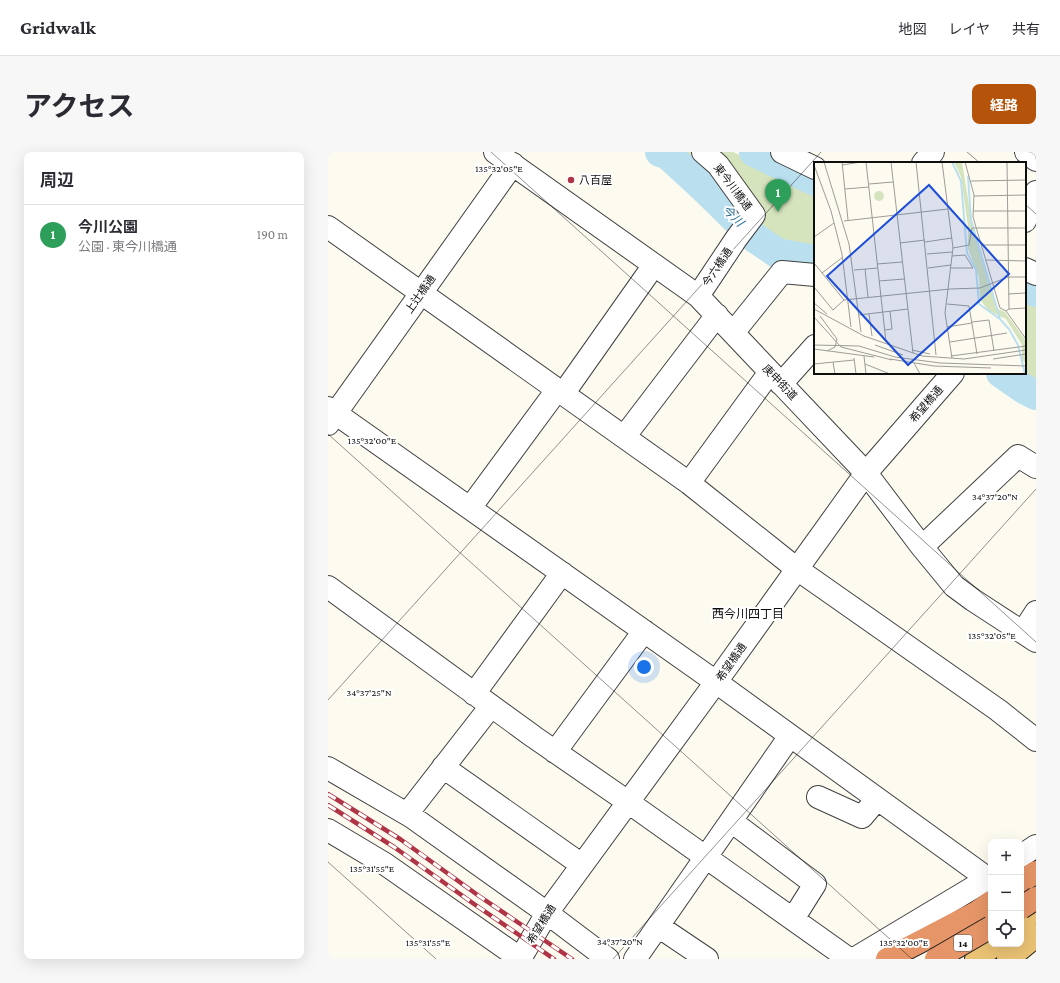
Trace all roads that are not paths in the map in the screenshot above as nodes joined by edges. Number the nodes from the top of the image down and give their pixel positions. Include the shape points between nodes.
1 (495, 152) edge
2 (703, 152) edge
3 (933, 152) edge
4 (1026, 152) edge
5 (1036, 160) edge
6 (924, 162) edge
7 (513, 164) junction
8 (1036, 192) edge
9 (1026, 217) edge
10 (328, 227) edge
11 (742, 231) joint
12 (654, 264) junction
13 (1026, 269) edge
14 (1036, 274) edge
15 (814, 275) edge
16 (420, 294) junction
17 (698, 296) junction
18 (717, 315) junction
19 (733, 333) junction
20 (814, 347) edge
21 (952, 374) edge
22 (776, 378) junction
23 (560, 392) junction
24 (331, 415) edge
25 (624, 437) junction
26 (1036, 467) edge
27 (866, 473) junction
28 (689, 483) junction
29 (470, 508) junction
30 (922, 547) junction
31 (797, 568) junction
32 (562, 573) junction
33 (328, 587) edge
34 (1036, 612) edge
35 (644, 631) junction
36 (1029, 636) edge
37 (716, 682) junction
38 (482, 700) junction
39 (790, 736) junction
40 (1036, 740) edge
41 (555, 752) junction
42 (443, 767) junction
43 (328, 768) edge
44 (818, 797) dead end
45 (877, 799) junction
46 (628, 802) junction
47 (407, 814) junction
48 (731, 821) junction
49 (328, 830) edge
50 (1036, 846) edge
51 (1024, 854) edge
52 (706, 857) junction
53 (582, 865) junction
54 (1036, 872) edge
55 (988, 878) edge
56 (988, 880) edge
57 (1024, 880) edge
58 (988, 904) edge
59 (547, 913) junction
60 (793, 919) junction
61 (658, 926) junction
62 (988, 929) edge
63 (1036, 936) edge
64 (992, 947) edge
65 (520, 959) edge
66 (608, 959) edge
67 (635, 959) edge
68 (707, 959) edge
69 (849, 959) edge
70 (854, 959) edge
71 (887, 959) edge
72 (936, 959) edge
73 (976, 959) edge
74 (1008, 959) edge

1 - 7 street, 庚申街道
2 - 11 street, 東今川橋通 via 718,165 754,215
3 - 6 street
4 - 5 street
7 - 12 street, 庚申街道
7 - 16 street, 上辻橋通
8 - 9 street
10 - 16 street
11 - 17 street, 今六橋通
12 - 17 street, 庚申街道
12 - 23 street
13 - 14 street
15 - 19 street via 782,272
16 - 23 street
16 - 24 street, 上辻橋通
17 - 18 street, 庚申街道
18 - 19 street, 庚申街道
18 - 25 street
19 - 22 street, 庚申街道
20 - 22 street
21 - 27 street, 希望橋通
22 - 27 street, 庚申街道
22 - 28 street
23 - 25 street
23 - 29 street
24 - 29 street
25 - 28 street
26 - 30 street via 1018,456
27 - 30 street, 庚申街道
27 - 31 street, 希望橋通
28 - 31 street
29 - 32 street
30 - 36 street, 庚申街道 via 954,586
31 - 37 street, 希望橋通
31 - 40 street via 998,710
32 - 35 street
32 - 38 street
33 - 38 street
34 - 36 street
35 - 37 street
35 - 41 street
37 - 39 street
37 - 46 street, 希望橋通
38 - 41 street
38 - 42 street
39 - 45 street
39 - 48 street
41 - 46 street
42 - 47 street
42 - 53 street
43 - 47 street
44 - 45 street via 862,817
45 - 55 street
46 - 52 street
46 - 53 street, 希望橋通
47 - 59 street
48 - 52 street
48 - 60 street via 815,884
49 - 65 street via 385,864
50 - 51 street
52 - 60 street
52 - 61 street
53 - 59 street, 希望橋通
54 - 57 highway
56 - 70 street
58 - 71 highway, 14
59 - 65 street, 希望橋通
59 - 66 street
60 - 69 street
61 - 67 street
61 - 68 street
62 - 72 highway, 14, bridge
63 - 74 main road
64 - 73 main road

